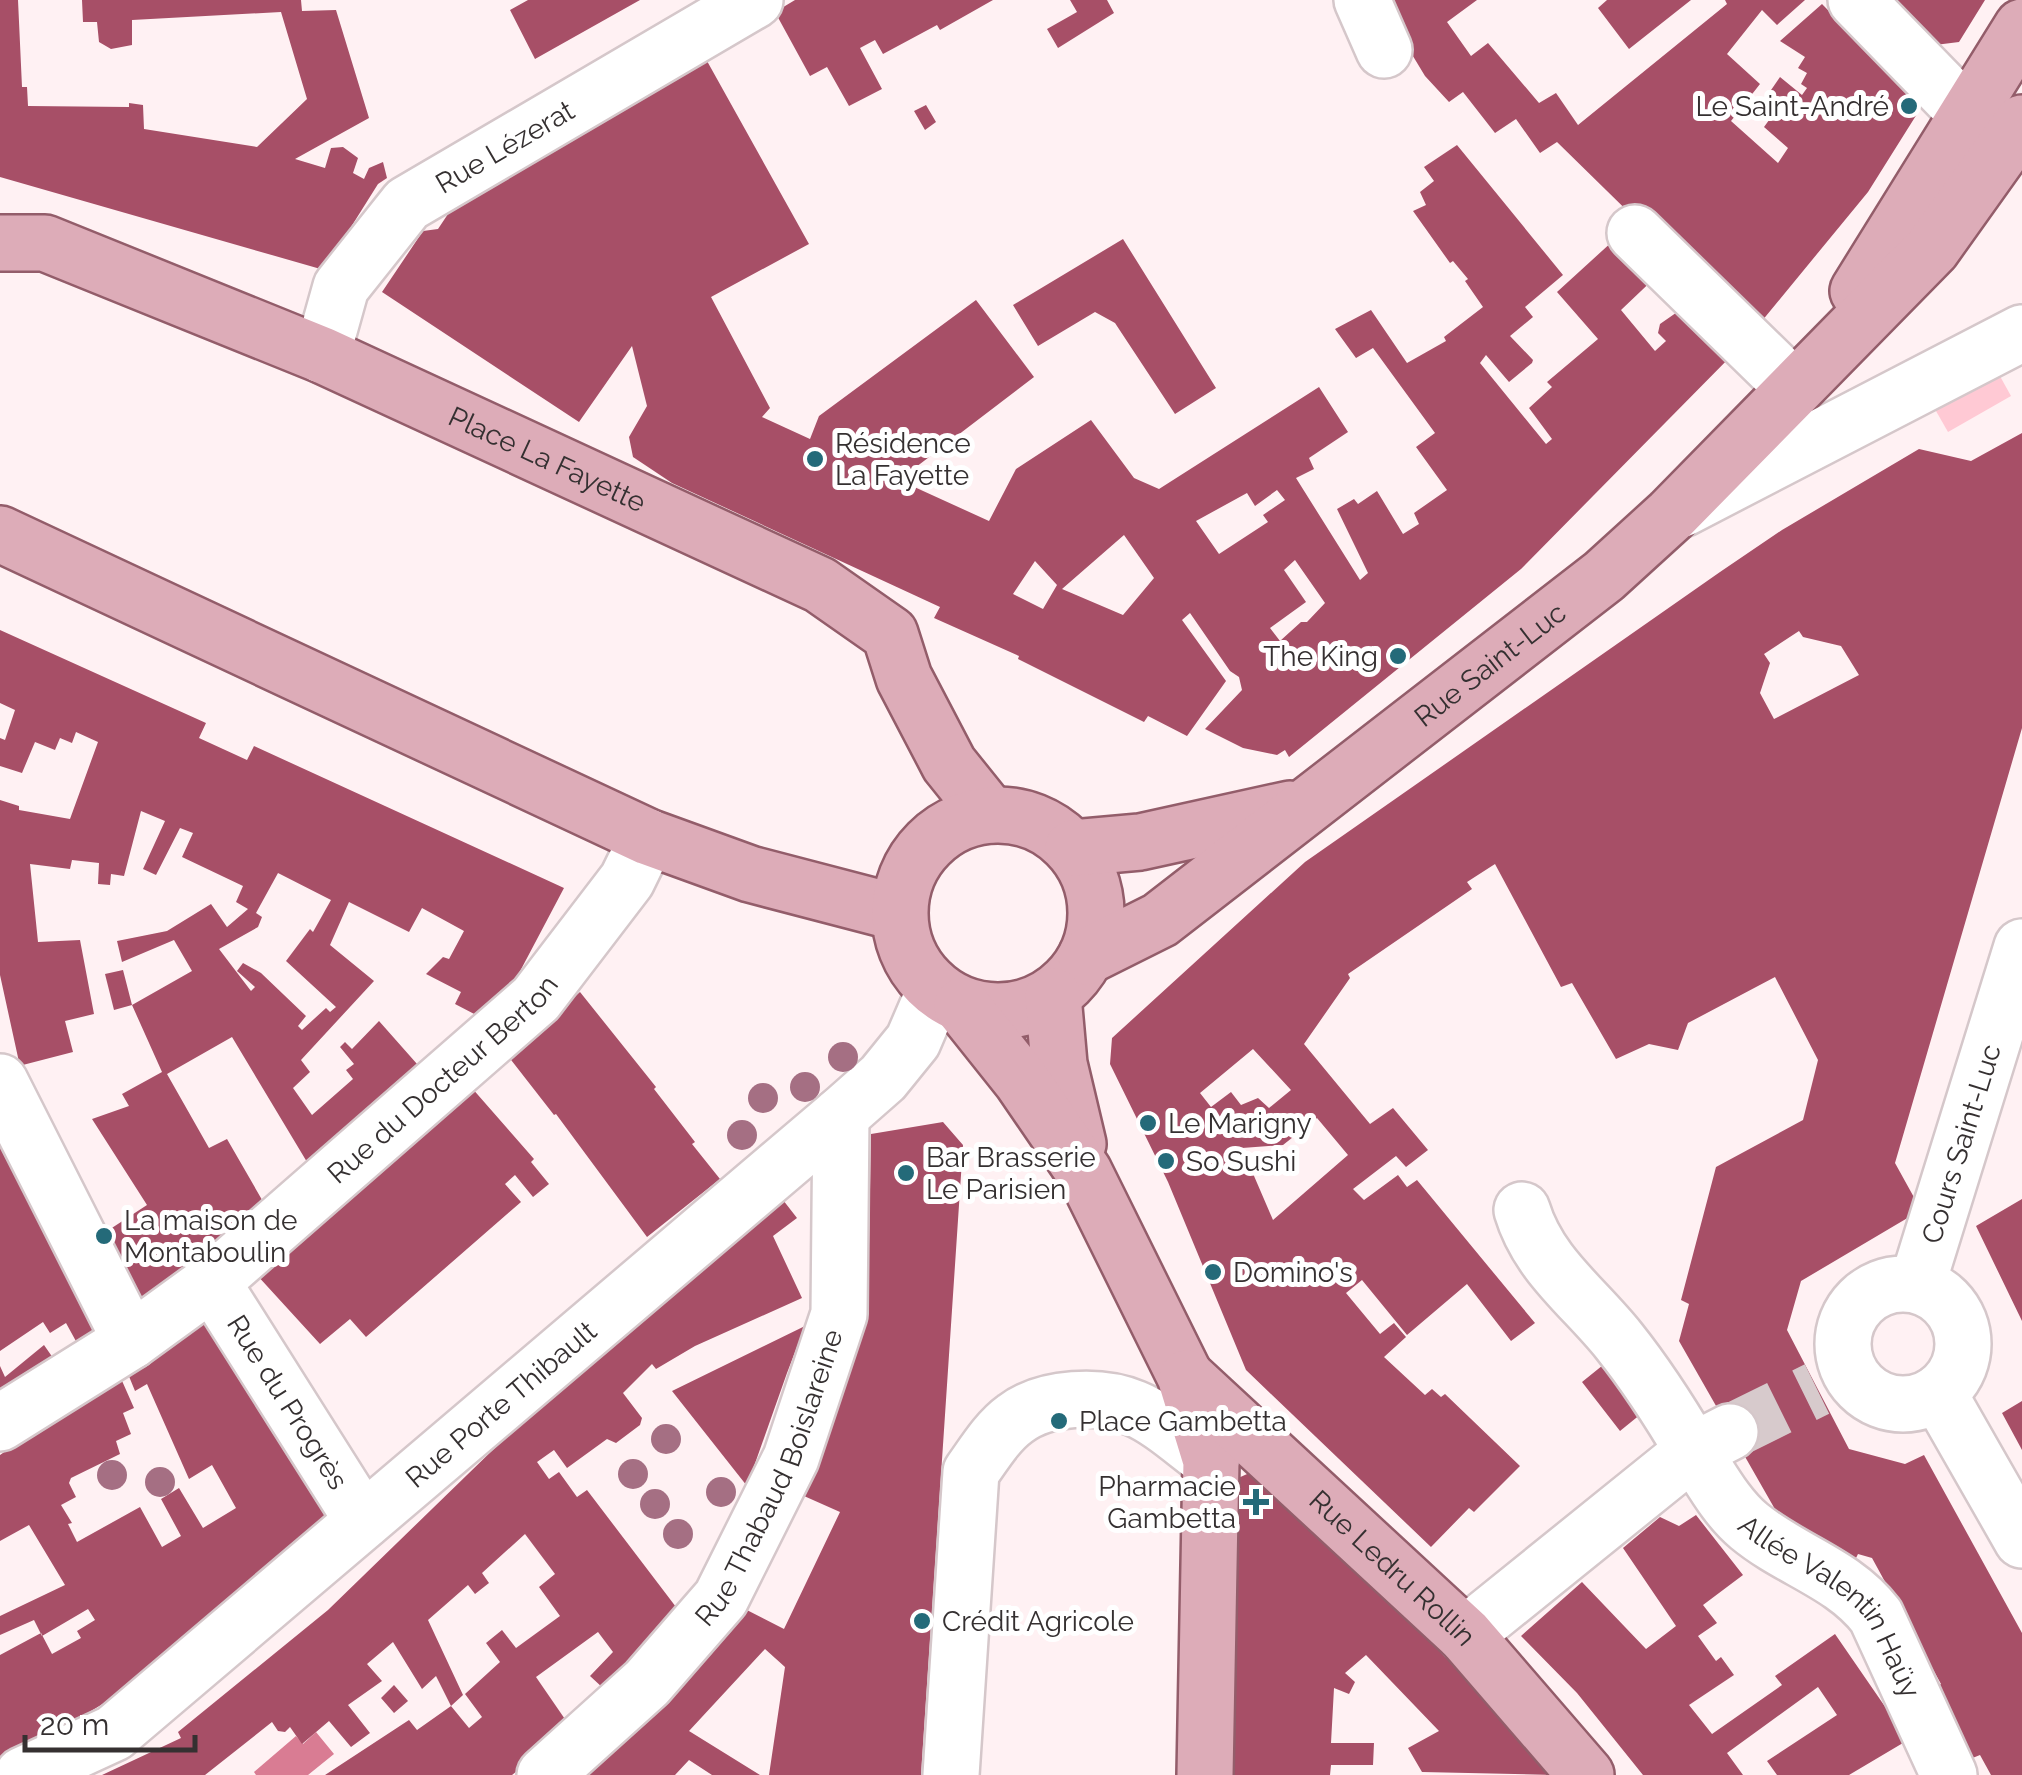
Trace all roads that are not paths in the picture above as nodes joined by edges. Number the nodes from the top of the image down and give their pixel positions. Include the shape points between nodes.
1 (755, 0) edge
2 (1362, 0) edge
3 (1856, 0) edge
4 (2022, 27) edge
5 (1384, 50) dead end
6 (1999, 128) edge
7 (1635, 233) dead end
8 (0, 243) edge
9 (2022, 333) edge
10 (322, 355) junction
11 (1796, 385) junction
12 (1671, 515) junction
13 (0, 534) edge
14 (1302, 806) junction
15 (990, 814) junction
16 (648, 837) junction
17 (1073, 848) junction
18 (898, 912) junction
19 (2022, 947) edge
20 (1070, 976) junction
21 (948, 998) junction
22 (0, 1082) edge
23 (841, 1115) junction
24 (1084, 1172) junction
25 (1522, 1210) dead end
26 (212, 1282) junction
27 (1917, 1285) junction
28 (131, 1340) junction
29 (1185, 1376) junction
30 (1938, 1393) junction
31 (0, 1423) edge
32 (1711, 1441) junction
33 (1637, 1452) dead end
34 (1210, 1461) junction
35 (363, 1521) junction
36 (2022, 1540) edge
37 (1453, 1623) junction
38 (23, 1775) edge
39 (545, 1775) edge
40 (951, 1775) edge
41 (1205, 1775) edge
42 (1586, 1775) edge
43 (1949, 1775) edge

1 - 10 street, Rue Lézerat via 408,204 341,287
2 - 5 street
3 - 6 street
4 - 6 main road, Rue Saint-Luc
6 - 11 main road, Rue Saint-Luc via 1932,249
7 - 11 street
8 - 10 main road, Place La Fayette via 44,242
9 - 12 street, Rue Saint-Luc
10 - 15 main road, Place La Fayette via 820,585 890,634 904,678 949,764
11 - 12 main road, Rue Saint-Luc
12 - 14 main road, Rue Saint-Luc via 1604,576
13 - 16 main road
14 - 17 main road, Rue Saint-Luc via 1140,842
14 - 20 main road, Rue Saint-Luc via 1160,920
15 - 17 main road via 1021,816
15 - 18 main road via 936,836 916,858
16 - 18 main road via 750,874
16 - 26 street, Rue du Docteur Berton via 627,880 536,998
17 - 20 main road via 1096,901 1096,930
18 - 21 main road via 915,968
19 - 27 street, Cours Saint-Luc
20 - 21 main road via 1024,1008 993,1012
20 - 24 main road via 1059,1064
21 - 23 street, Rue Porte Thibault via 882,1078
21 - 24 main road via 1021,1080
22 - 28 street
23 - 35 street, Rue Porte Thibault
23 - 39 street, Rue Thabaud Boislareine via 839,1314 791,1458 721,1598 647,1684
24 - 29 main road
25 - 32 street, Allée Valentin Haüy via 1547,1264 1662,1396
26 - 28 street, Rue du Docteur Berton
26 - 35 street, Rue du Progrès
27 - 30 street via 1950,1306 1960,1323 1960,1362
27 - 30 street via 1878,1289 1862,1300 1843,1334 1833,1381 1889,1402 1920,1402
28 - 31 street, Rue du Docteur Berton
29 - 34 main road
29 - 37 main road, Rue Ledru Rollin
30 - 36 street
32 - 37 street
32 - 43 street, Allée Valentin Haüy via 1733,1511 1843,1582 1876,1616
33 - 37 street
34 - 40 street via 1134,1408 1090,1400 1042,1404 1015,1418 992,1443 971,1472
34 - 41 main road
35 - 38 street, Rue Porte Thibault via 114,1733
37 - 42 main road, Rue Ledru Rollin

